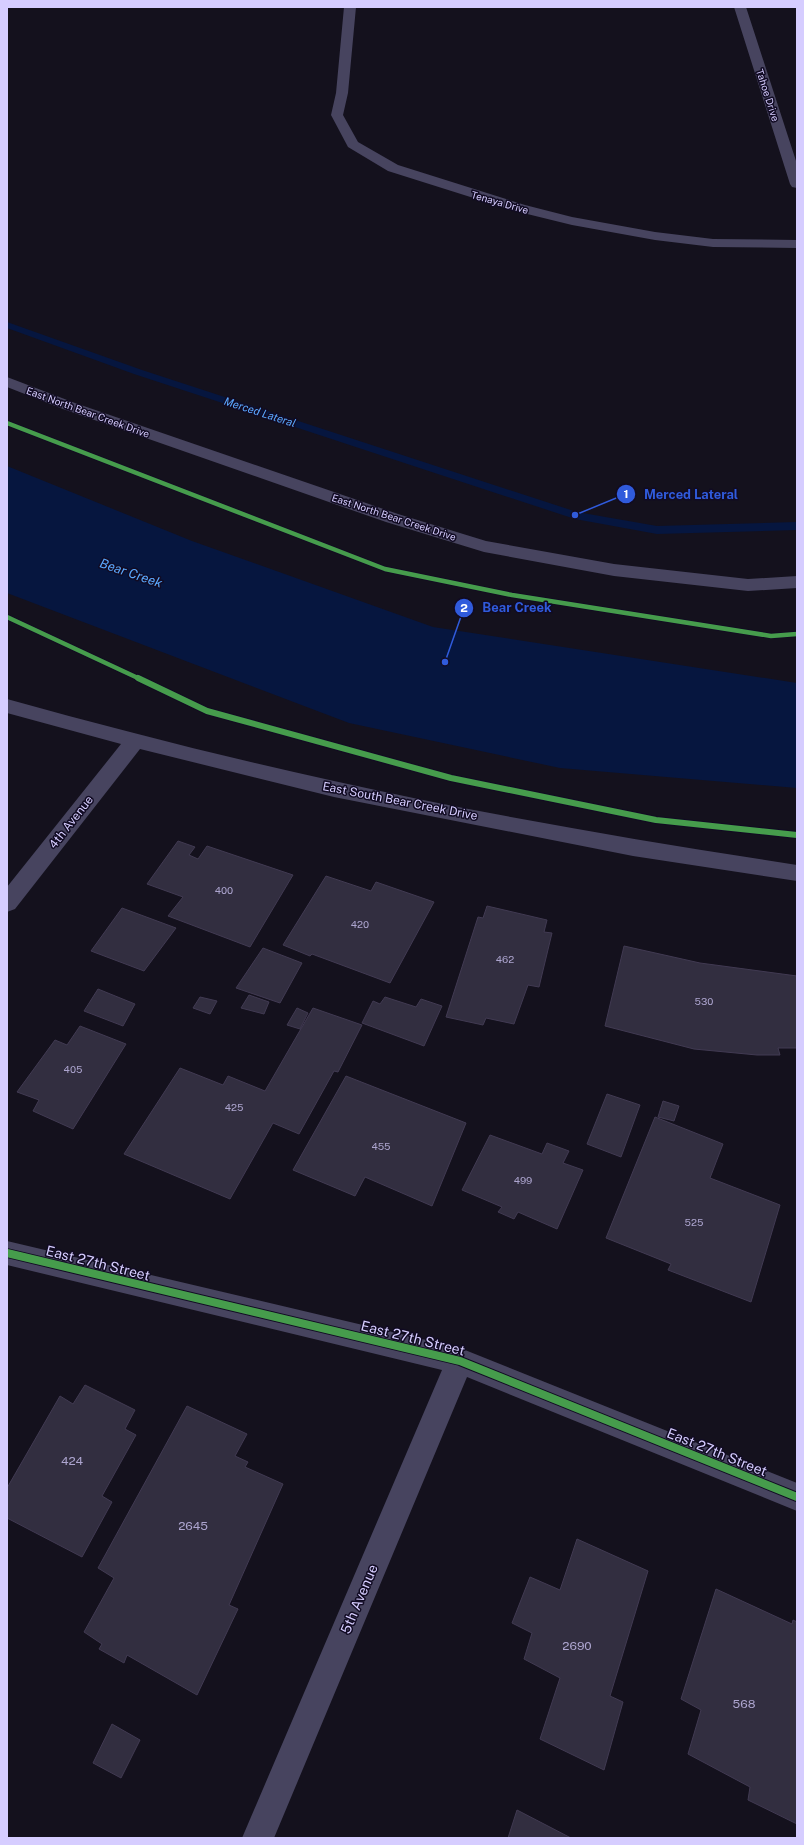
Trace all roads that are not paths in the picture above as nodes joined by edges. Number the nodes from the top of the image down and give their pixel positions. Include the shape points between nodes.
1 (350, 7) edge
2 (740, 7) edge
3 (797, 184) edge
4 (797, 244) edge
5 (7, 382) edge
6 (797, 582) edge
7 (7, 706) edge
8 (135, 741) junction
9 (797, 873) edge
10 (7, 903) edge
11 (7, 1253) edge
12 (460, 1361) junction
13 (797, 1497) edge
14 (258, 1838) edge

1 - 4 street, Tenaya Drive via 342,93 337,116 353,144 393,168 471,194 572,221 713,244
2 - 3 street, Tahoe Drive
5 - 6 street, East North Bear Creek Drive via 392,518 484,546 614,570 748,584
7 - 8 street, East South Bear Creek Drive
8 - 9 street, East South Bear Creek Drive via 334,788 617,845
8 - 10 street, 4th Avenue
11 - 12 street, East 27th Street
12 - 13 street, East 27th Street
12 - 14 street, 5th Avenue

